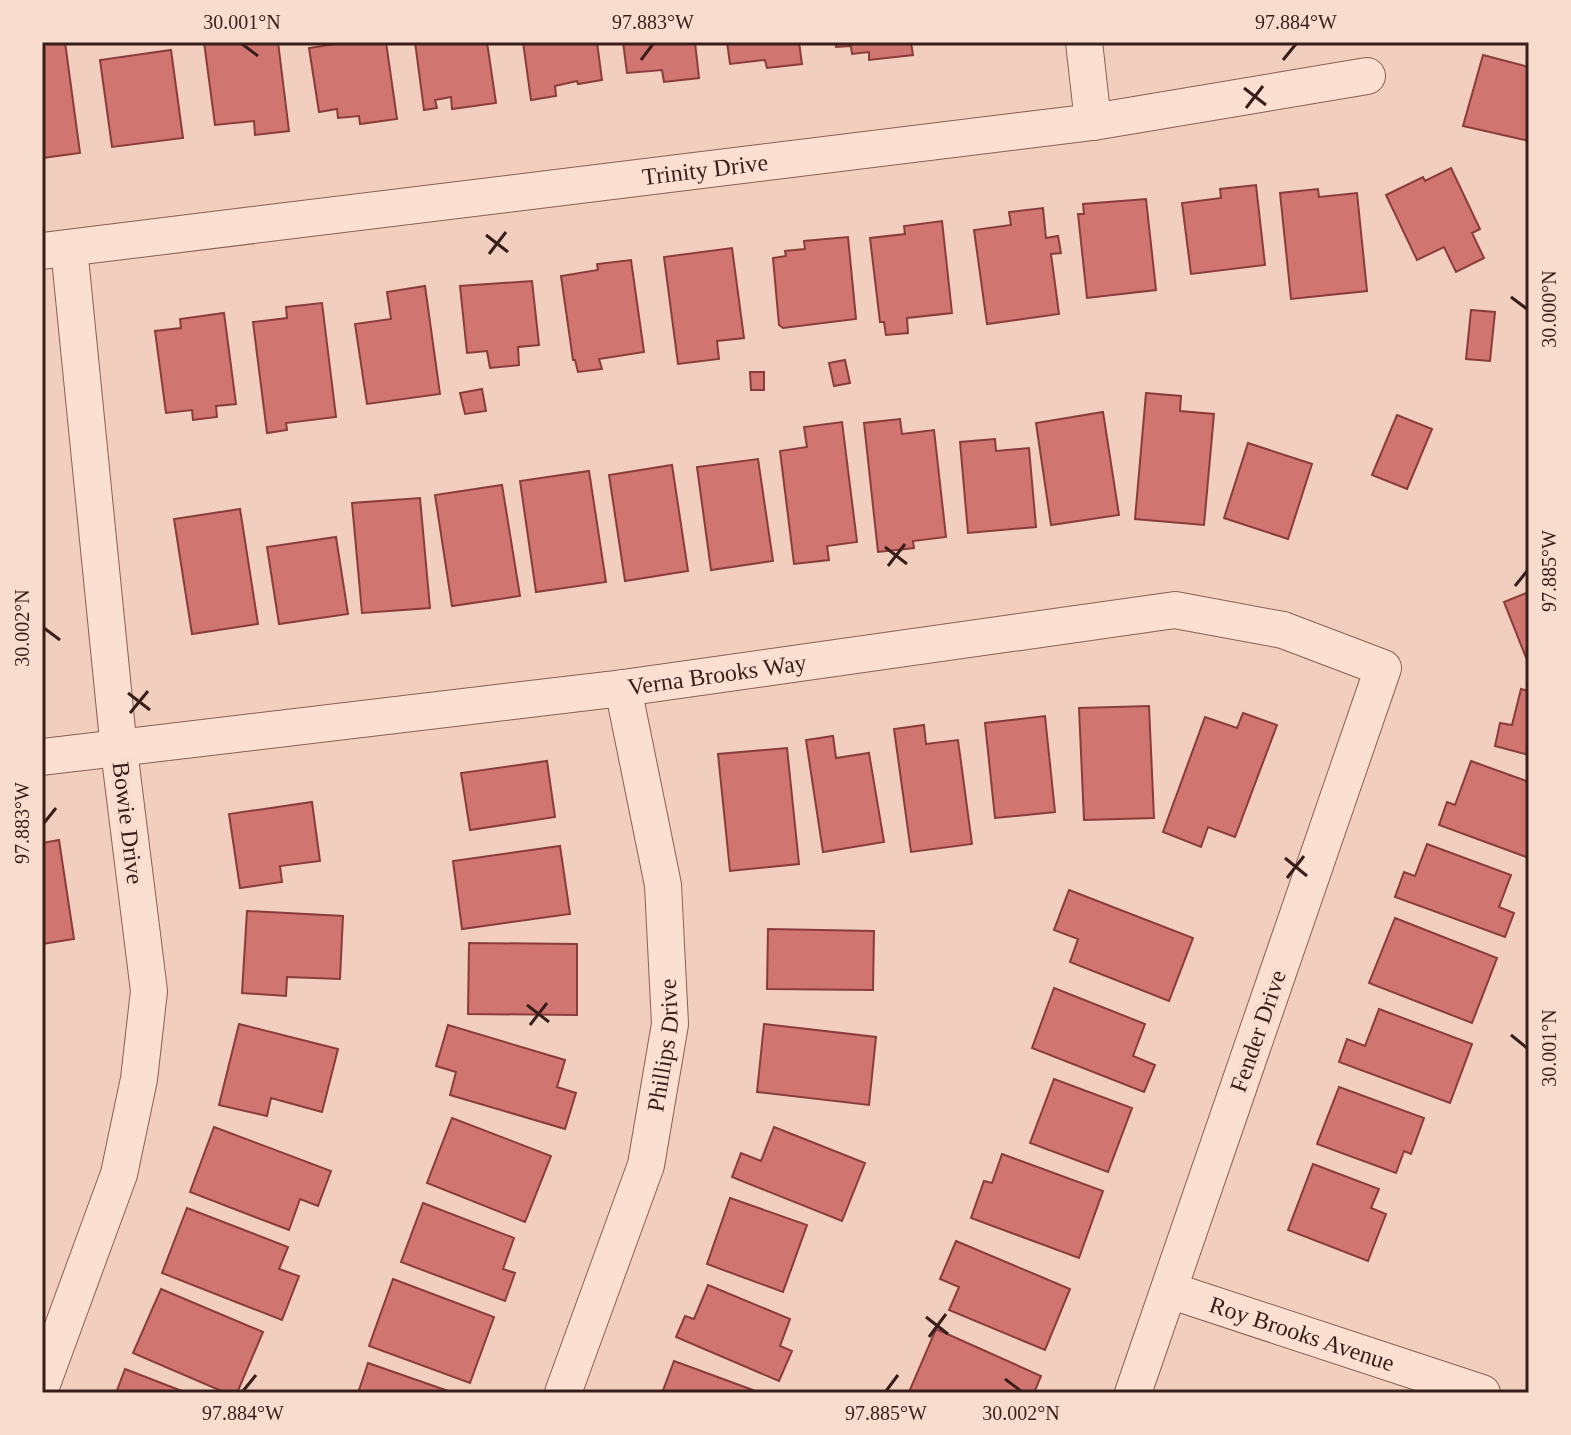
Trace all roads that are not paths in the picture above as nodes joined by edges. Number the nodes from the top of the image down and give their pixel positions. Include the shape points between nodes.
1 (1084, 42) edge
2 (1367, 76) dead end
3 (1093, 122) junction
4 (56, 250) edge
5 (1383, 668) joint
6 (623, 688) junction
7 (119, 750) junction
8 (42, 757) edge
9 (1169, 1290) junction
10 (42, 1384) edge
11 (563, 1393) edge
12 (1133, 1393) edge
13 (1482, 1393) edge

1 - 3 street
2 - 3 street, Trinity Drive
3 - 4 street, Trinity Drive
4 - 7 street, Bowie Drive
5 - 6 street, Verna Brooks Way via 1283,630 1175,610
5 - 9 street, Fender Drive
6 - 7 street, Verna Brooks Way
6 - 11 street, Phillips Drive via 663,885 670,1024 646,1165
7 - 8 street, Verna Brooks Way
7 - 10 street, Bowie Drive via 149,991 142,1050 119,1174
9 - 12 street, Fender Drive
9 - 13 street, Roy Brooks Avenue

